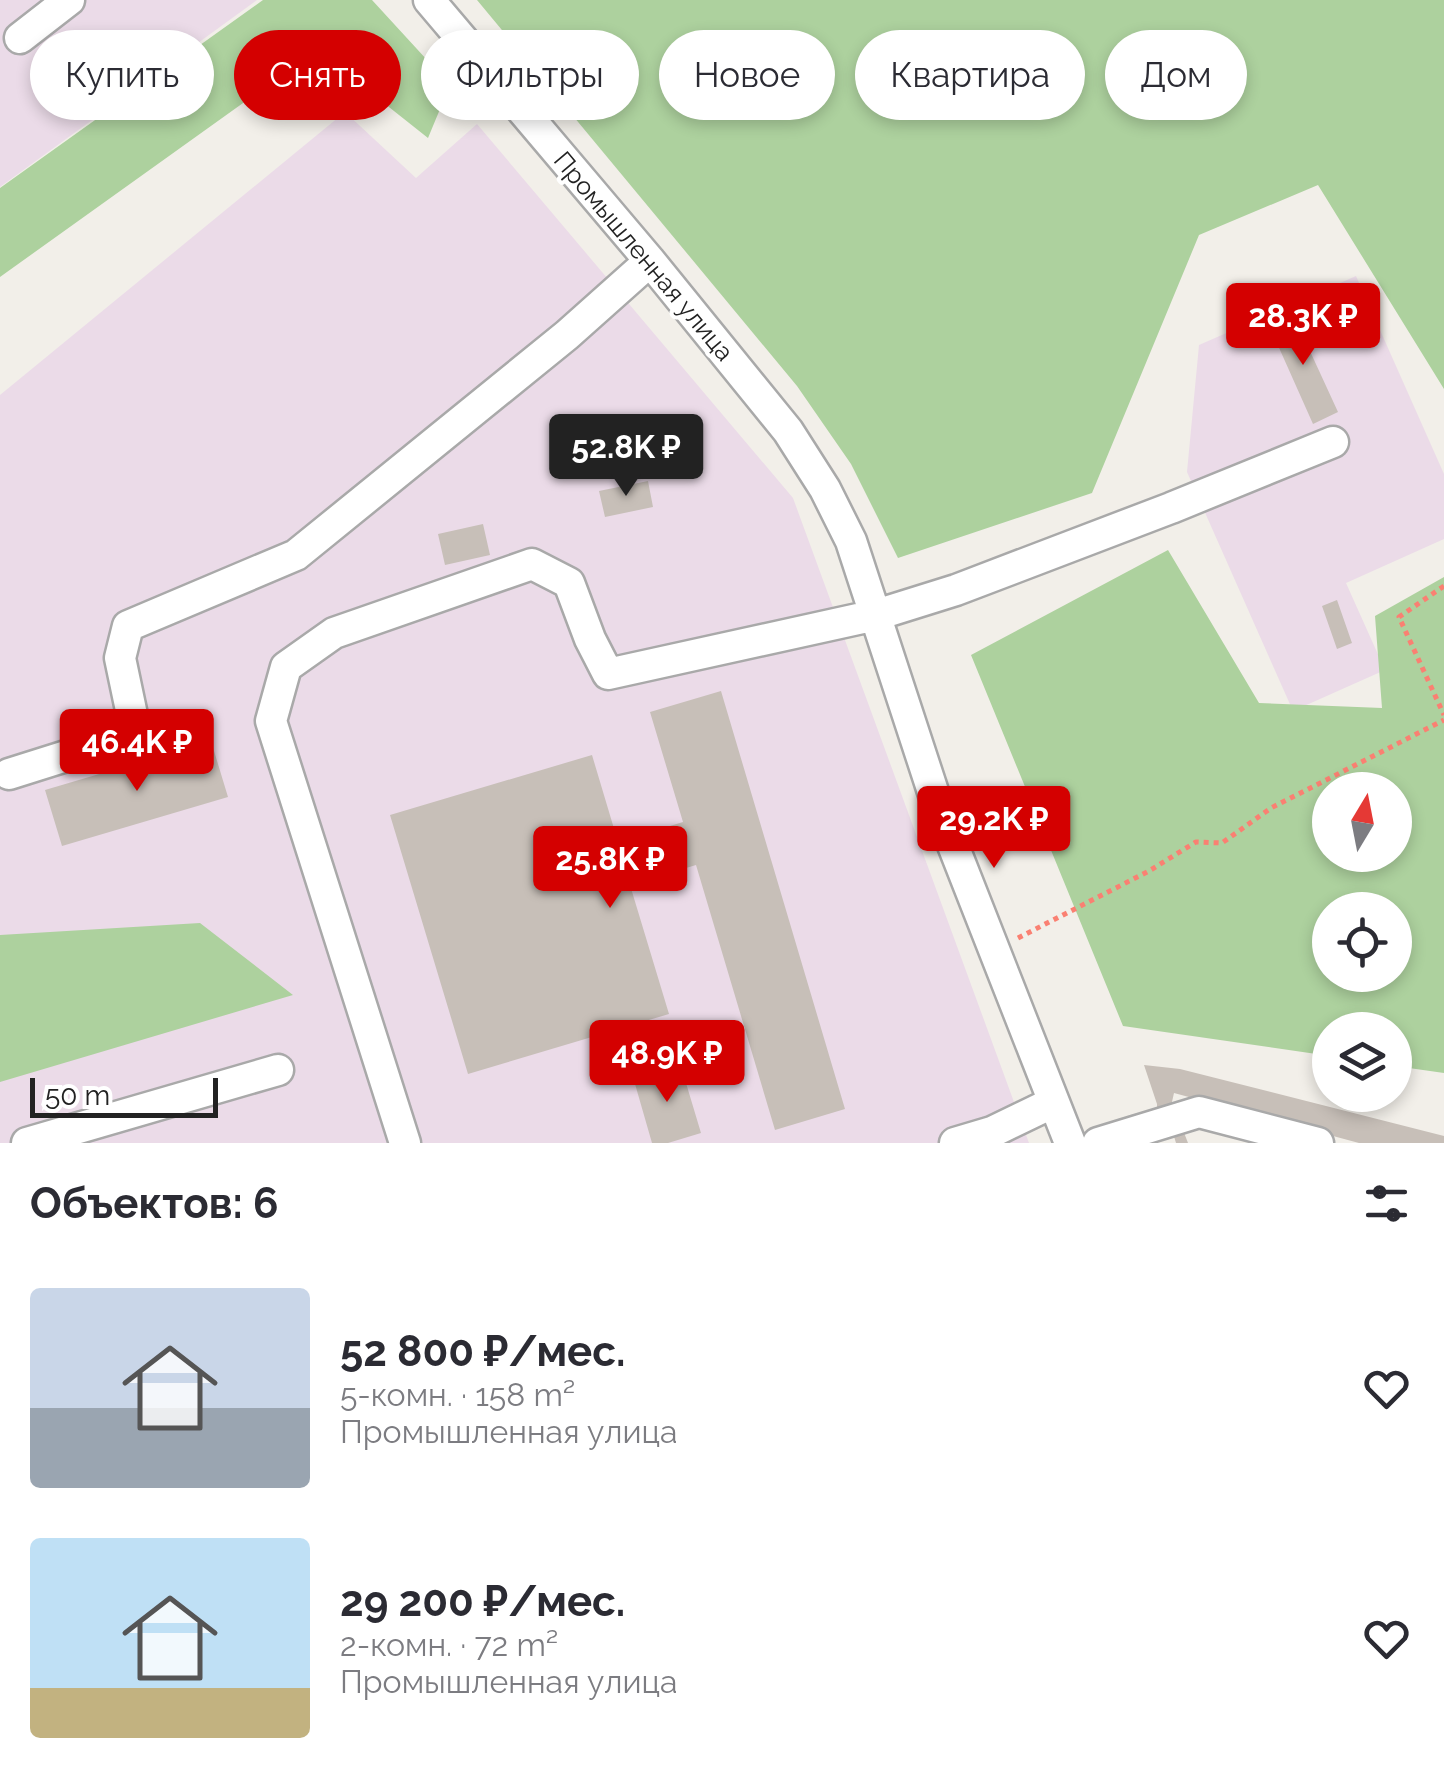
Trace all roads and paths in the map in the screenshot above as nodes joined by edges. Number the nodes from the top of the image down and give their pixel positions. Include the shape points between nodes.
1 (69, 0) edge
2 (429, 0) edge
3 (20, 38) dead end
4 (650, 261) junction
5 (1332, 442) dead end
6 (1444, 586) edge
7 (876, 616) junction
8 (1444, 718) edge
9 (10, 774) dead end
10 (993, 951) junction
11 (278, 1070) dead end
12 (1052, 1103) junction
13 (1233, 1131) edge
14 (27, 1143) edge
15 (405, 1143) edge
16 (955, 1143) edge
17 (1070, 1143) edge
18 (1098, 1143) edge
19 (1318, 1143) edge

1 - 3 street
2 - 4 street, Промышленная улица
4 - 7 street, Промышленная улица via 826,489
4 - 9 street via 296,555 128,626 120,658 136,734
5 - 7 street
6 - 8 path via 1399,617
7 - 10 street, Промышленная улица
7 - 15 street via 608,674 569,582 532,564 334,632 286,668 270,721
8 - 10 path via 1272,808 1222,843 1196,842
10 - 12 street, Промышленная улица
11 - 14 street
12 - 16 street
12 - 17 street, Промышленная улица
13 - 18 street via 1199,1112
13 - 19 street

